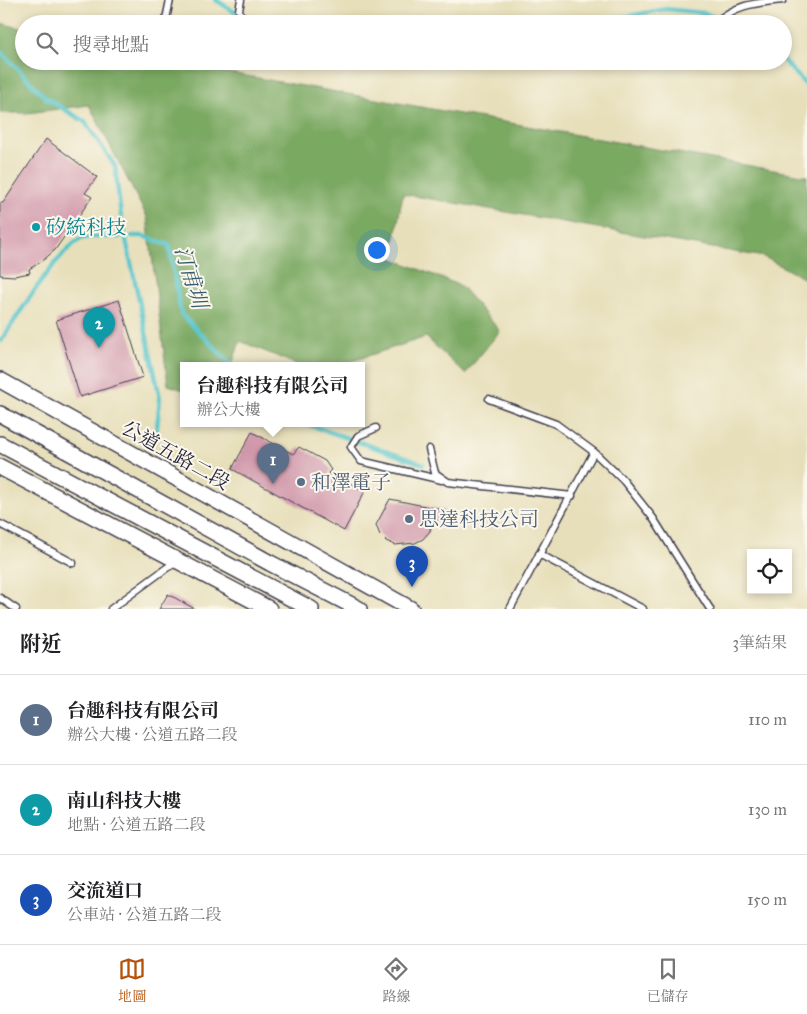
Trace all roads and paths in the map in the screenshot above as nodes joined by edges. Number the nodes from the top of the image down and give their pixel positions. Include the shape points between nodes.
1 (170, 0) edge
2 (241, 0) edge
3 (783, 0) edge
4 (167, 15) edge
5 (240, 15) edge
6 (724, 15) edge
7 (0, 380) edge
8 (489, 399) dead end
9 (0, 414) edge
10 (376, 428) dead end
11 (0, 444) edge
12 (428, 449) dead end
13 (594, 452) junction
14 (0, 467) edge
15 (448, 482) junction
16 (572, 496) junction
17 (0, 524) edge
18 (539, 554) junction
19 (180, 562) junction
20 (73, 563) dead end
21 (0, 598) edge
22 (16, 609) edge
23 (111, 609) edge
24 (269, 609) edge
25 (311, 609) edge
26 (359, 609) edge
27 (411, 609) edge
28 (510, 609) edge
29 (643, 609) edge
30 (710, 609) edge

1 - 4 lane
2 - 5 lane
3 - 6 lane via 751,4
7 - 27 street, 公道五路二段
8 - 13 lane via 556,424
9 - 26 street
10 - 15 lane via 358,436 351,448 361,461
11 - 25 street
12 - 15 lane via 436,473
13 - 16 lane
13 - 30 lane via 623,480 653,518
14 - 19 street
15 - 16 lane
16 - 18 lane
17 - 20 lane
18 - 28 lane
18 - 29 lane
19 - 23 lane via 168,567
19 - 24 street
21 - 22 lane

